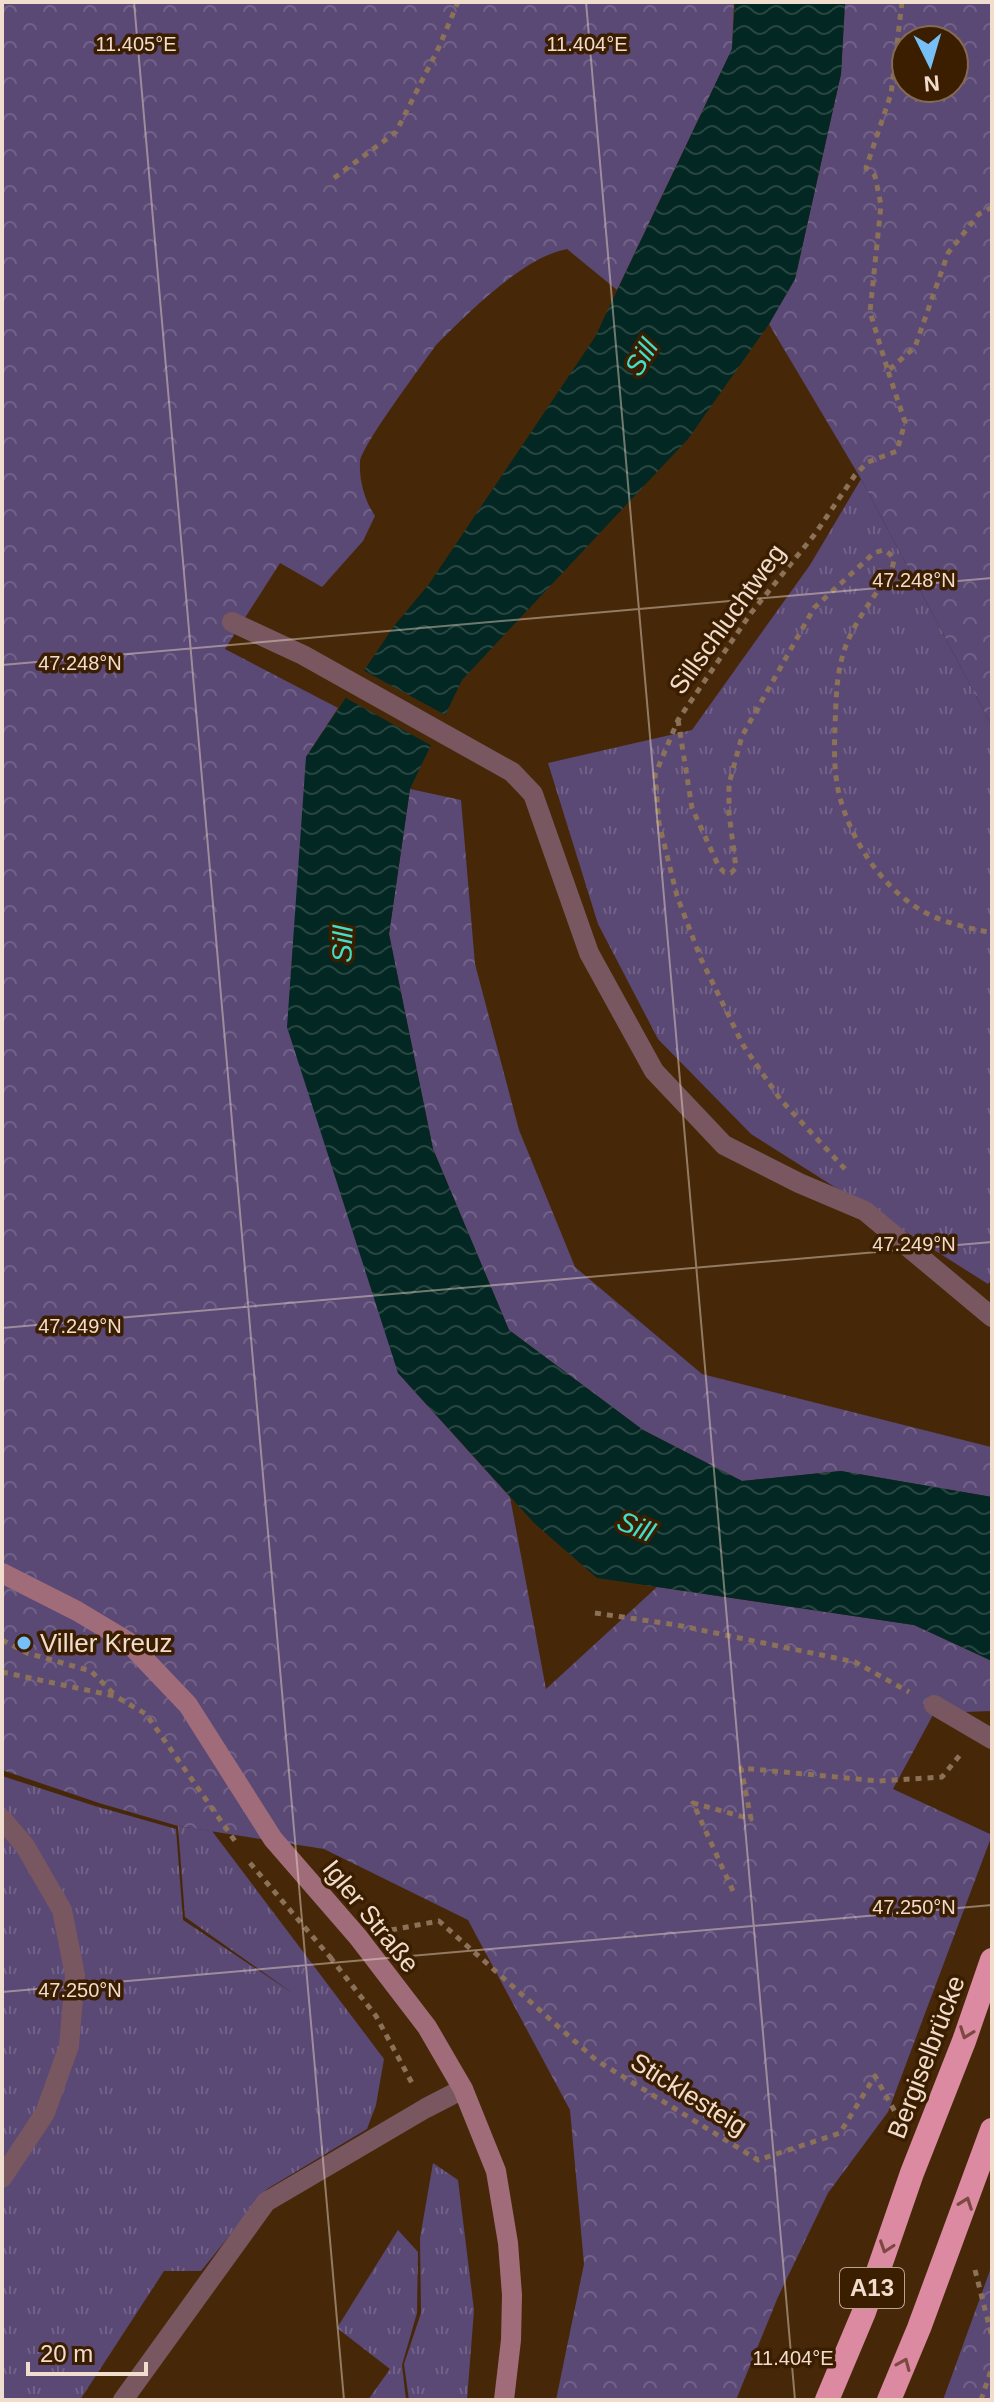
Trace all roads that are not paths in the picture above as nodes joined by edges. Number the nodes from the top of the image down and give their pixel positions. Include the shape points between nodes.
1 (232, 622) dead end
2 (992, 1317) edge
3 (2, 1573) edge
4 (934, 1705) road end
5 (992, 1739) edge
6 (2, 1819) edge
7 (992, 1960) edge
8 (463, 2089) junction
9 (992, 2130) edge
10 (2, 2178) edge
11 (123, 2400) edge
12 (504, 2400) edge
13 (827, 2400) edge
14 (889, 2400) edge

1 - 2 lane via 303,655 512,772 533,794 589,953 654,1071 724,1145 865,1211
3 - 8 main road, Igler Straße via 127,1641 188,1705 273,1839 427,2027
4 - 5 lane
6 - 10 lane via 25,1846 62,1910 75,1975 69,2046 45,2113
7 -> 13 highway, Bergiselbrücke / A13
8 - 11 lane via 266,2202
8 - 12 main road, Igler Straße via 496,2171 508,2243 511,2340
14 -> 9 highway, A13

